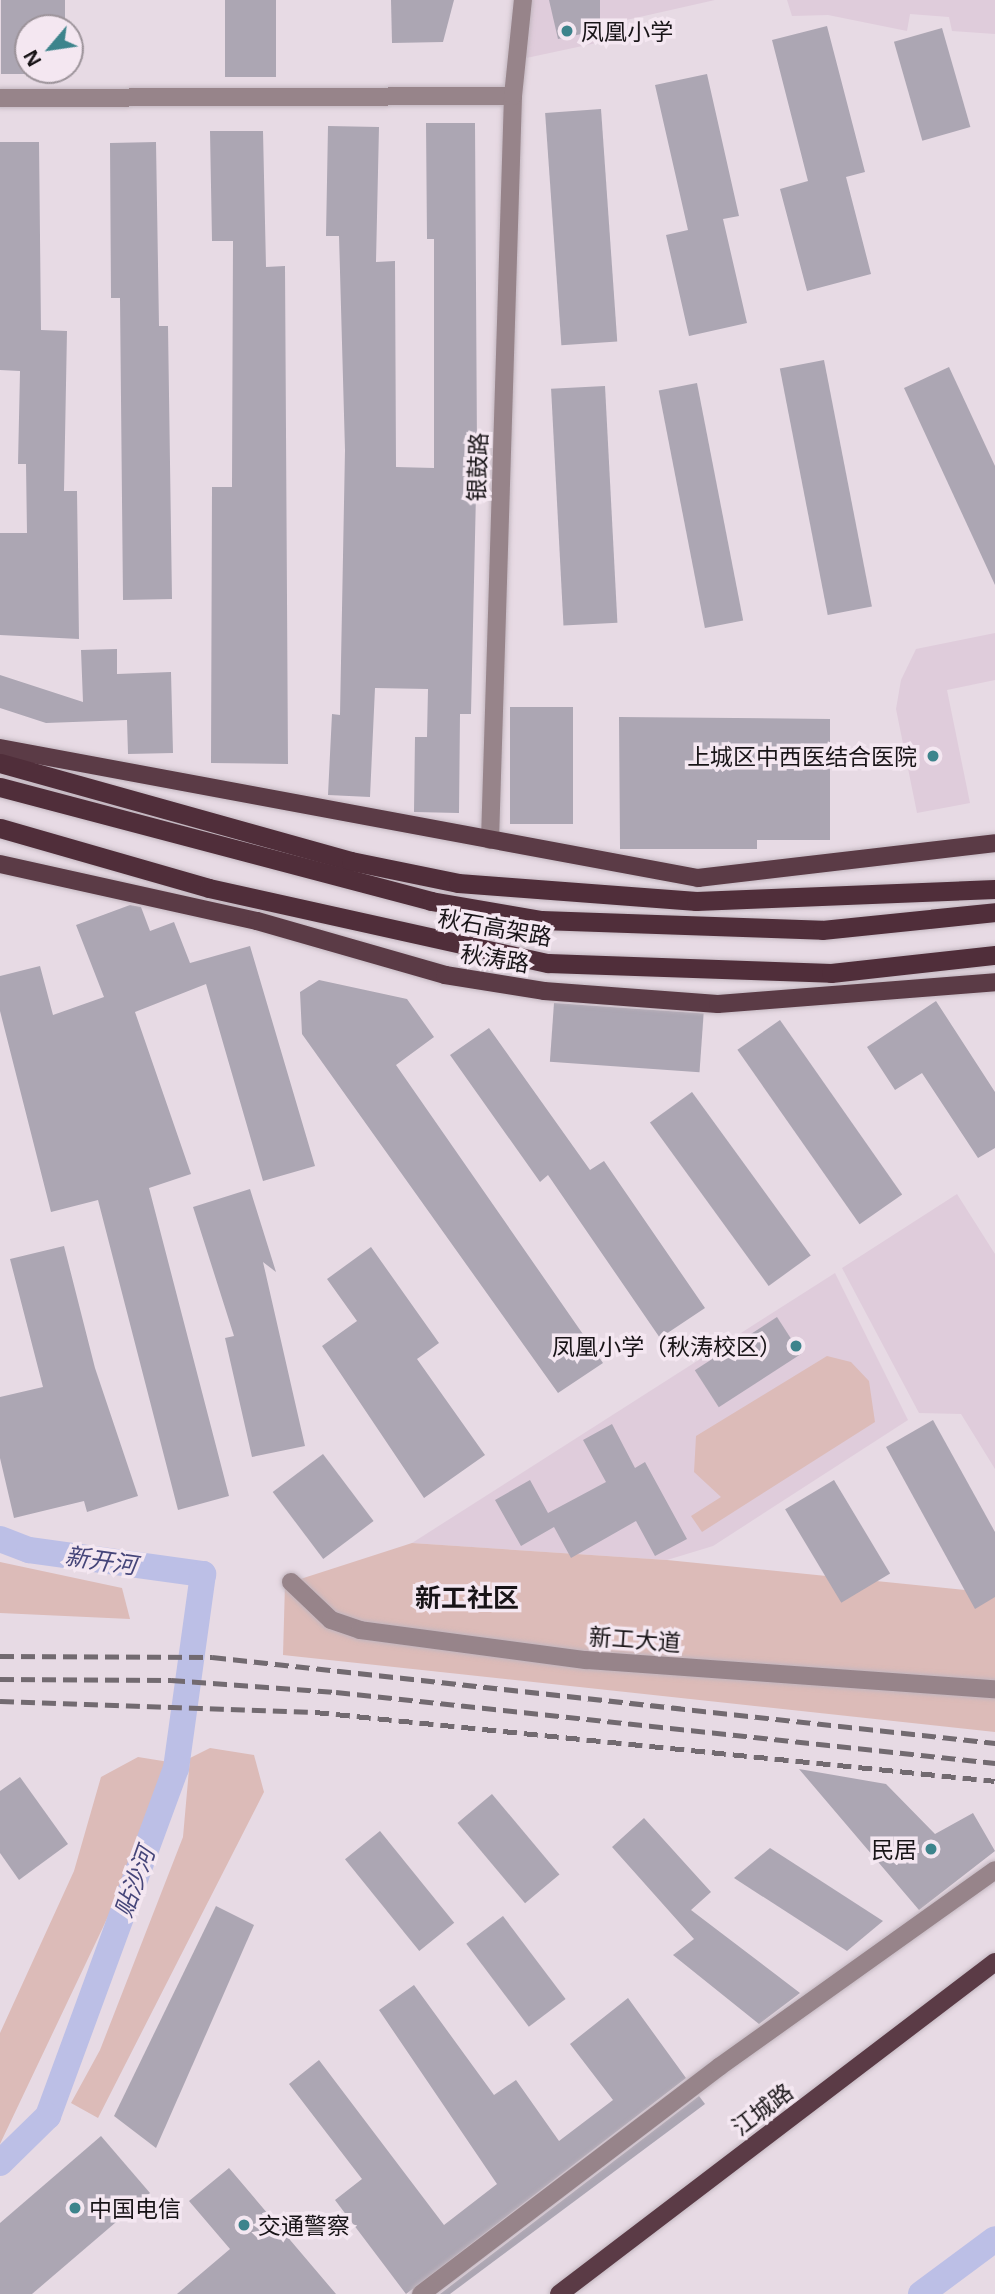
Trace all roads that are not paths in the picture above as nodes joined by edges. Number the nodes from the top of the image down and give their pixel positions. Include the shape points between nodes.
1 (523, 0) edge
2 (513, 96) junction
3 (0, 98) edge
4 (0, 748) edge
5 (0, 763) edge
6 (0, 787) edge
7 (0, 828) edge
8 (489, 840) junction
9 (995, 843) edge
10 (0, 864) edge
11 (995, 889) edge
12 (995, 912) edge
13 (995, 956) edge
14 (995, 982) edge
15 (291, 1582) dead end
16 (995, 1689) edge
17 (995, 1870) edge
18 (995, 1962) edge
19 (421, 2294) edge
20 (559, 2294) edge

1 - 2 street, 银鼓路
2 - 3 street
2 - 8 street, 银鼓路
4 - 8 main road
5 - 11 highway via 351,860 458,883 696,901
6 - 12 highway, 秋石高架路 via 431,901 541,920 822,930
7 - 13 highway, 秋石高架路 via 209,888 548,963 831,973
8 - 9 main road via 698,878
10 - 14 main road, 秋涛路 via 257,920 445,975 544,991 718,1004
15 - 16 street, 新工大道 via 331,1620 360,1630 586,1660
17 - 19 street via 719,2067
18 - 20 main road, 江城路

